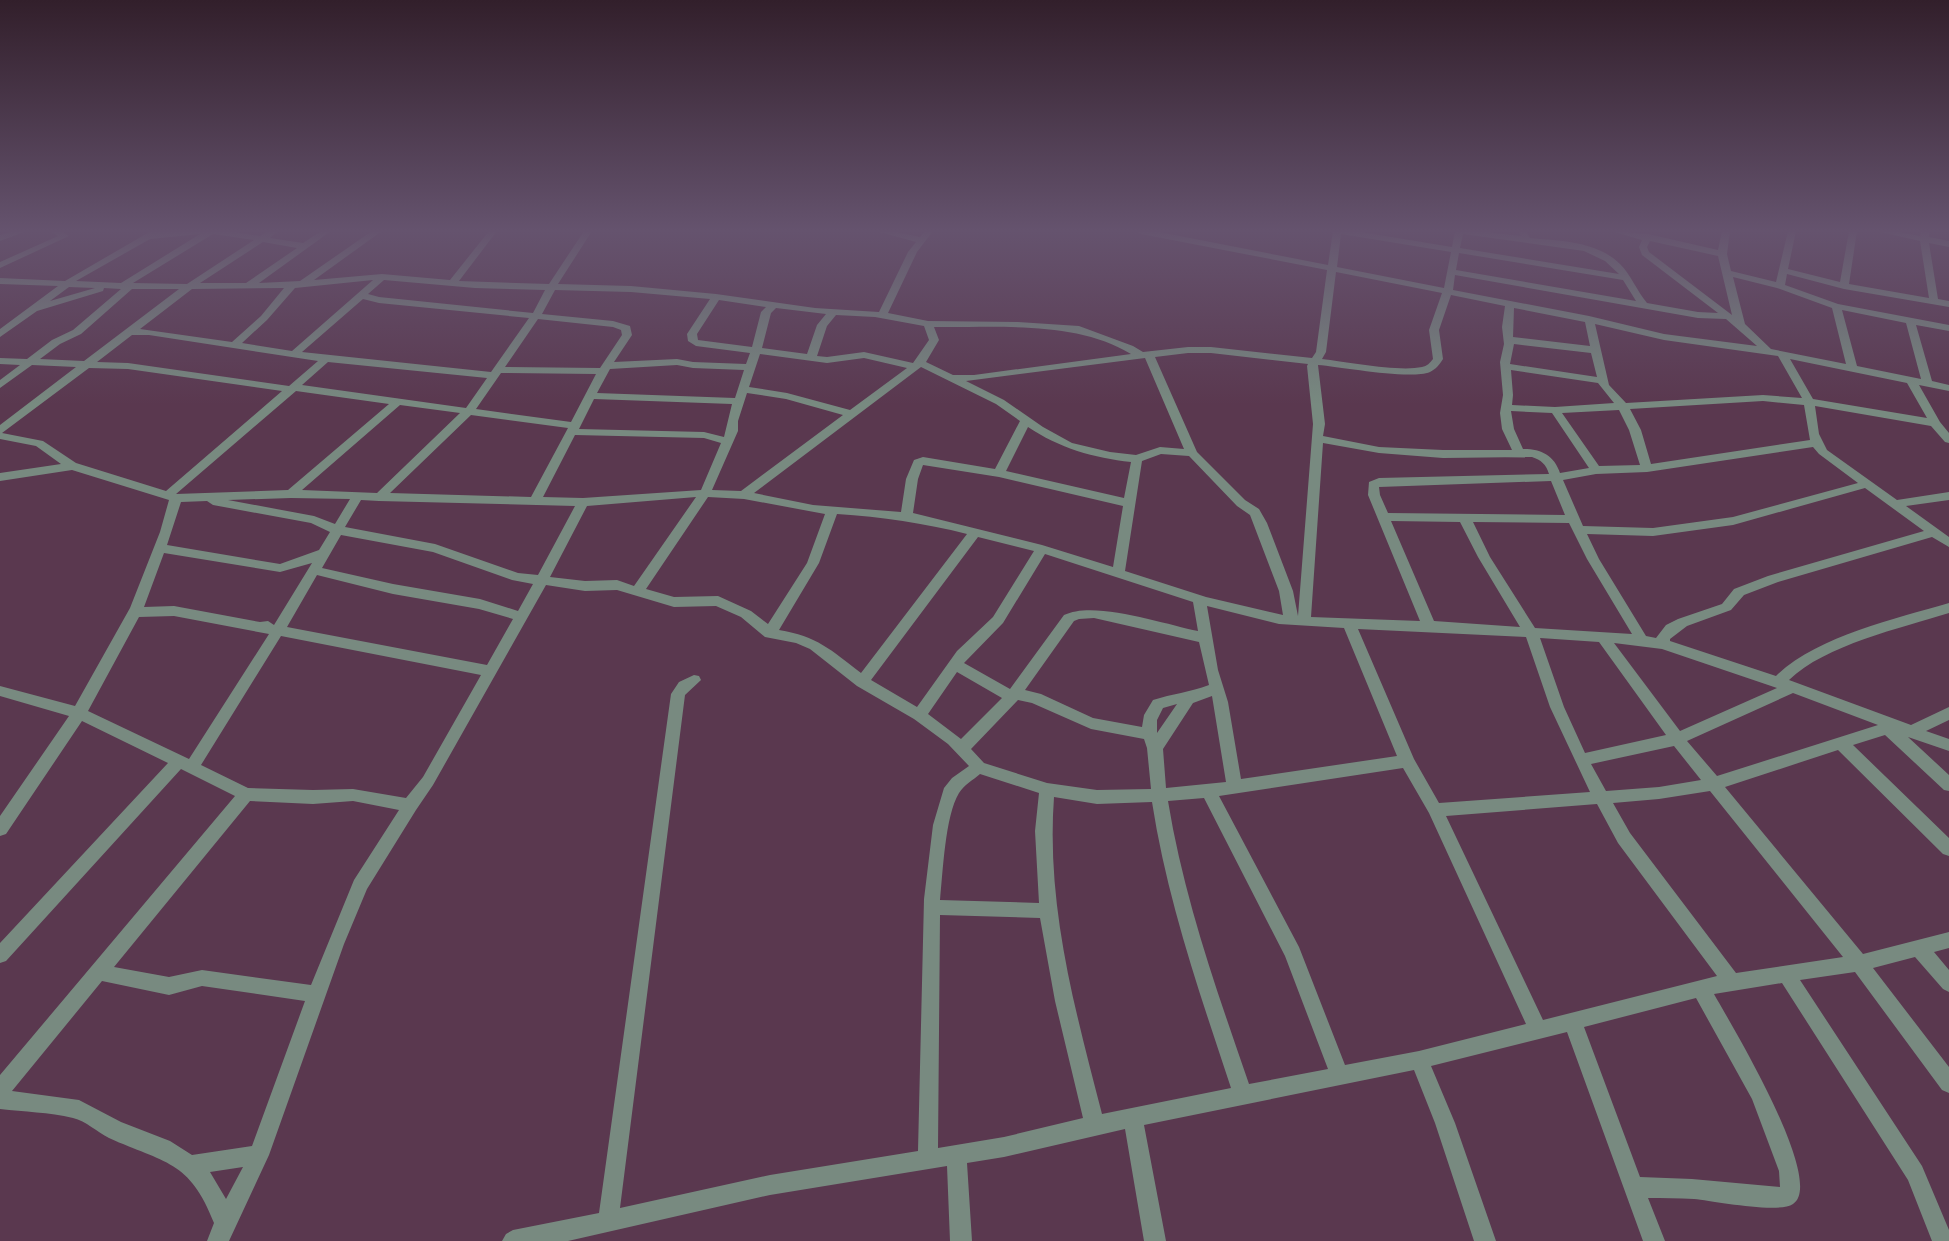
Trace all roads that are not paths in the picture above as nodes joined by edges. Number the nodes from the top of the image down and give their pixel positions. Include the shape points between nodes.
1 (60, 289) edge
2 (101, 289) edge
3 (122, 289) edge
4 (186, 289) edge
5 (293, 289) edge
6 (368, 289) edge
7 (531, 289) edge
8 (550, 289) edge
9 (629, 289) edge
10 (894, 289) edge
11 (1330, 289) edge
12 (1442, 289) edge
13 (1548, 289) edge
14 (1632, 289) edge
15 (1692, 289) edge
16 (1730, 289) edge
17 (1788, 289) edge
18 (1860, 289) edge
19 (1932, 289) edge
20 (1448, 290) junction
21 (361, 295) junction
22 (716, 297) junction
23 (545, 299) junction
24 (1934, 302) junction
25 (1510, 303) junction
26 (1949, 304) edge
27 (774, 305) junction
28 (1644, 306) junction
29 (1836, 306) junction
30 (31, 310) junction
31 (833, 312) junction
32 (882, 315) junction
33 (536, 316) junction
34 (1728, 316) junction
35 (1589, 319) junction
36 (1910, 320) junction
37 (141, 324) junction
38 (928, 324) junction
39 (1740, 325) junction
40 (1949, 328) edge
41 (128, 332) junction
42 (149, 332) junction
43 (0, 334) edge
44 (1099, 336) junction
45 (1509, 340) junction
46 (233, 346) junction
47 (1596, 350) junction
48 (756, 351) junction
49 (1768, 351) junction
50 (294, 354) junction
51 (1782, 354) junction
52 (1145, 355) junction
53 (811, 357) junction
54 (326, 359) junction
55 (1108, 359) junction
56 (0, 361) edge
57 (30, 361) junction
58 (1314, 362) junction
59 (87, 363) junction
60 (917, 365) junction
61 (1505, 366) junction
62 (749, 367) junction
63 (604, 368) junction
64 (1852, 368) junction
65 (495, 373) junction
66 (951, 378) junction
67 (1911, 380) junction
68 (1603, 381) junction
69 (1927, 383) junction
70 (0, 385) edge
71 (291, 388) junction
72 (1949, 388) edge
73 (743, 389) junction
74 (591, 396) junction
75 (740, 401) junction
76 (398, 402) junction
77 (1809, 402) junction
78 (1622, 405) junction
79 (1506, 408) junction
80 (1555, 410) junction
81 (469, 411) junction
82 (852, 414) junction
83 (1026, 420) junction
84 (1935, 423) junction
85 (731, 427) junction
86 (573, 429) junction
87 (0, 430) edge
88 (704, 435) junction
89 (0, 436) edge
90 (1317, 438) junction
91 (1949, 440) edge
92 (728, 441) junction
93 (1815, 443) junction
94 (1192, 453) junction
95 (1520, 453) junction
96 (1137, 459) junction
97 (72, 466) junction
98 (1647, 468) junction
99 (1596, 470) junction
100 (999, 474) junction
101 (0, 477) edge
102 (1558, 477) junction
103 (1867, 484) junction
104 (705, 493) junction
105 (291, 494) junction
106 (744, 495) junction
107 (357, 496) junction
108 (1949, 496) edge
109 (172, 497) junction
110 (379, 497) junction
111 (197, 498) junction
112 (536, 499) junction
113 (583, 502) junction
114 (1129, 503) junction
115 (1895, 504) junction
116 (832, 511) junction
117 (906, 516) junction
118 (1383, 517) junction
119 (1465, 519) junction
120 (1575, 524) junction
121 (337, 530) junction
122 (975, 532) junction
123 (1934, 532) junction
124 (1949, 543) edge
125 (160, 548) junction
126 (1042, 549) junction
127 (323, 553) junction
128 (312, 570) junction
129 (1118, 573) junction
130 (542, 580) junction
131 (638, 590) junction
132 (1199, 600) junction
133 (1949, 608) edge
134 (135, 612) junction
135 (521, 617) junction
136 (1297, 621) junction
137 (1349, 624) junction
138 (1429, 626) junction
139 (279, 628) junction
140 (771, 633) junction
141 (1531, 633) junction
142 (1205, 638) junction
143 (1603, 638) junction
144 (1642, 640) junction
145 (1663, 644) junction
146 (955, 664) junction
147 (490, 671) junction
148 (694, 680) dead end
149 (862, 682) junction
150 (1784, 686) junction
151 (1217, 688) junction
152 (0, 691) edge
153 (1013, 696) junction
154 (1188, 699) junction
155 (79, 713) junction
156 (1949, 713) edge
157 (919, 715) junction
158 (1891, 727) junction
159 (1910, 732) junction
160 (1677, 739) junction
161 (1152, 741) junction
162 (1841, 743) junction
163 (1949, 745) edge
164 (961, 749) junction
165 (1407, 760) junction
166 (1581, 760) junction
167 (185, 764) junction
168 (980, 767) junction
169 (1713, 784) junction
170 (1949, 785) edge
171 (1235, 788) junction
172 (1047, 789) junction
173 (1209, 792) junction
174 (246, 794) junction
175 (1159, 796) junction
176 (1600, 796) junction
177 (410, 805) junction
178 (7, 808) edge
179 (1435, 810) junction
180 (0, 829) edge
181 (1949, 849) edge
182 (932, 907) junction
183 (1047, 911) junction
184 (1949, 940) edge
185 (1918, 947) junction
186 (0, 955) edge
187 (1859, 963) junction
188 (98, 972) junction
189 (1787, 975) junction
190 (1732, 982) junction
191 (1949, 983) edge
192 (1701, 989) junction
193 (317, 994) junction
194 (1572, 1021) junction
195 (1538, 1029) junction
196 (1419, 1060) junction
197 (1340, 1076) junction
198 (1949, 1083) edge
199 (0, 1090) edge
200 (1243, 1095) junction
201 (0, 1099) edge
202 (1133, 1118) junction
203 (1095, 1125) junction
204 (957, 1154) junction
205 (259, 1155) junction
206 (928, 1158) junction
207 (192, 1165) junction
208 (1635, 1187) junction
209 (224, 1221) junction
210 (608, 1221) junction
211 (218, 1241) edge
212 (513, 1241) edge
213 (961, 1241) edge
214 (1155, 1241) edge
215 (1485, 1241) edge
216 (1654, 1241) edge
217 (1943, 1241) edge

1 - 30 street
2 - 30 street
3 - 57 street via 77,332
4 - 37 street
5 - 46 street
6 - 21 street
7 - 23 street
8 - 23 street
9 - 22 street
10 - 32 street
11 - 58 street via 1321,352
12 - 20 street
13 - 28 street
14 - 28 street
15 - 34 street
16 - 39 street
17 - 29 street
18 - 24 street
19 - 24 street
20 - 25 street
20 - 58 street via 1434,330 1438,359 1433,366 1406,371
21 - 33 street
21 - 50 street
22 - 27 street
22 - 48 street via 699,320 693,341
23 - 33 street
24 - 26 street
25 - 35 street
25 - 45 street
27 - 31 street
27 - 48 street via 766,312
28 - 34 street via 1709,317
29 - 36 street
29 - 64 street
30 - 43 street
31 - 32 street
31 - 53 street via 822,325
32 - 38 street
33 - 63 street via 626,328 627,335
33 - 65 street
34 - 39 street
35 - 47 street
35 - 49 street via 1681,340
36 - 40 street
36 - 69 street
37 - 41 street
37 - 42 street
38 - 44 street via 1079,329
38 - 60 street via 934,340
39 - 49 street
41 - 42 street
41 - 59 street
42 - 46 street
44 - 52 street
44 - 55 street
45 - 47 street
45 - 61 street
46 - 50 street
47 - 68 street
48 - 53 street
48 - 62 street
49 - 51 street
50 - 54 street
51 - 64 street
51 - 77 street
52 - 55 street
52 - 58 street via 1211,350
52 - 94 street
53 - 60 street via 833,360 864,355
54 - 65 street
54 - 71 street
55 - 66 street
56 - 57 street
57 - 59 street
57 - 70 street
58 - 90 street via 1320,424
59 - 71 street
59 - 87 street
60 - 66 street
60 - 82 street
61 - 68 street
61 - 79 street
62 - 63 street via 677,362
62 - 73 street
63 - 65 street
63 - 74 street
64 - 67 street
65 - 81 street
66 - 83 street via 1000,402
67 - 69 street
67 - 84 street
68 - 78 street
69 - 72 street
71 - 76 street
71 - 109 street
73 - 75 street
73 - 82 street via 787,396
74 - 75 street
74 - 86 street
75 - 85 street
76 - 81 street
76 - 105 street
77 - 78 street via 1763,398
77 - 84 street
77 - 93 street
78 - 80 street
78 - 98 street
79 - 80 street
79 - 95 street via 1508,429
80 - 99 street
81 - 86 street
81 - 110 street
82 - 106 street
83 - 96 street via 1068,445
83 - 100 street
84 - 91 street
85 - 88 street
85 - 92 street
86 - 88 street
86 - 112 street
88 - 92 street
89 - 97 street via 39,443
90 - 95 street via 1379,450
90 - 136 street
92 - 104 street
93 - 98 street
93 - 103 street
94 - 96 street via 1160,450
94 - 136 street via 1241,503 1255,512
95 - 102 street via 1544,458
96 - 114 street
97 - 101 street
97 - 109 street
98 - 99 street
99 - 102 street
100 - 114 street
100 - 117 street via 918,463
102 - 118 street via 1378,482 1373,485 1374,495
102 - 120 street
103 - 115 street
103 - 120 street via 1733,521 1653,532
104 - 106 street
104 - 113 street
104 - 131 street
105 - 107 street
105 - 111 street
106 - 116 street
107 - 110 street
107 - 121 street
108 - 115 street
109 - 111 street
109 - 125 street
110 - 112 street
111 - 121 street via 314,520
112 - 113 street
113 - 130 street
114 - 129 street
115 - 123 street
116 - 117 street
116 - 140 street via 813,562
117 - 122 street
118 - 119 street
118 - 138 street
119 - 120 street
119 - 141 street
120 - 144 street
121 - 127 street
121 - 130 street via 435,548 517,577
122 - 126 street
122 - 149 street
123 - 124 street
123 - 145 street via 1739,592 1734,603 1723,610 1675,626 1663,637
125 - 127 street via 280,568
125 - 134 street
126 - 129 street
126 - 146 street via 998,620
127 - 128 street
128 - 135 street via 480,604
128 - 139 street
129 - 132 street
130 - 131 street
130 - 135 street
131 - 140 street via 674,602 718,601 746,614
132 - 136 street
132 - 142 street
133 - 150 street via 1815,656 1782,676
134 - 139 street via 174,611
134 - 155 street
135 - 147 street
136 - 137 street
137 - 138 street
137 - 165 street
138 - 141 street
139 - 147 street
139 - 167 street
140 - 149 street via 815,645
141 - 143 street
141 - 166 street
142 - 151 street
142 - 153 street via 1094,613 1077,614 1069,618
143 - 144 street
143 - 160 street
144 - 145 street
145 - 150 street
146 - 153 street
146 - 157 street
147 - 177 street via 428,781
148 - 210 street via 678,694
149 - 157 street
150 - 158 street
150 - 160 street
151 - 154 street
151 - 171 street
152 - 155 street
153 - 161 street via 1036,698 1091,723
153 - 164 street
154 - 161 street
154 - 161 street via 1158,704 1149,722
155 - 167 street
155 - 178 street
156 - 159 street
157 - 164 street
158 - 159 street
158 - 162 street
158 - 170 street
159 - 163 street
160 - 166 street
160 - 169 street
161 - 175 street
162 - 169 street
162 - 181 street
164 - 168 street
165 - 171 street
165 - 179 street
166 - 176 street
167 - 174 street
167 - 186 street
168 - 172 street
168 - 182 street via 950,793 941,825
169 - 176 street via 1659,793
169 - 187 street
171 - 173 street
172 - 175 street via 1097,797
172 - 183 street via 1042,822
173 - 175 street
173 - 197 street via 1293,953
174 - 177 street via 353,795
174 - 188 street
175 - 200 street via 1164,837 1185,920
176 - 179 street
176 - 190 street via 1624,838
177 - 193 street via 360,885
178 - 180 street
179 - 195 street
182 - 183 street
182 - 206 street
183 - 203 street
184 - 185 street
185 - 187 street
185 - 191 street
187 - 189 street
187 - 198 street
188 - 193 street via 169,986 202,978
188 - 199 street
189 - 190 street
189 - 217 street via 1915,1173
190 - 192 street
192 - 194 street
192 - 208 street via 1760,1094 1789,1171 1790,1192 1778,1198
193 - 205 street
194 - 195 street
194 - 208 street
195 - 196 street
196 - 197 street
196 - 215 street
197 - 200 street
200 - 202 street
201 - 207 street via 92,1114 109,1127
202 - 203 street
202 - 214 street
203 - 204 street
204 - 206 street
204 - 213 street
205 - 207 street
205 - 209 street
206 - 210 street via 770,1185
207 - 209 street via 218,1202
208 - 216 street
209 - 211 street
210 - 212 street

